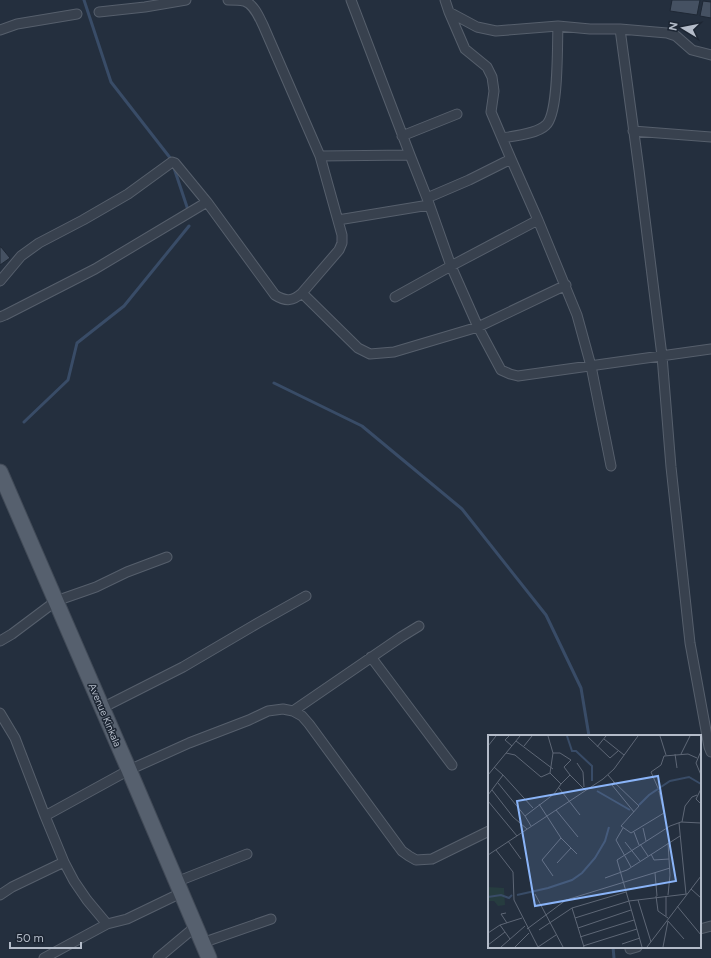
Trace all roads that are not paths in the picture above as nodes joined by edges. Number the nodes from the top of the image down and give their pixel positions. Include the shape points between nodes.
1 (186, 0) edge
2 (228, 0) edge
3 (351, 0) edge
4 (445, 0) edge
5 (99, 12) dead end
6 (449, 12) junction
7 (77, 14) dead end
8 (558, 26) junction
9 (620, 29) junction
10 (0, 30) edge
11 (711, 55) edge
12 (457, 114) dead end
13 (633, 131) junction
14 (402, 136) junction
15 (711, 137) edge
16 (502, 138) junction
17 (410, 155) junction
18 (320, 156) junction
19 (511, 159) junction
20 (207, 202) junction
21 (428, 202) junction
22 (338, 220) junction
23 (538, 220) junction
24 (451, 266) junction
25 (0, 281) edge
26 (566, 285) junction
27 (302, 293) junction
28 (395, 297) dead end
29 (0, 316) edge
30 (478, 327) junction
31 (711, 349) edge
32 (662, 356) junction
33 (591, 366) junction
34 (611, 466) dead end
35 (0, 472) edge
36 (4, 495) edge
37 (167, 557) dead end
38 (306, 596) dead end
39 (56, 601) junction
40 (419, 626) dead end
41 (0, 641) edge
42 (371, 657) junction
43 (102, 708) junction
44 (293, 711) junction
45 (0, 713) edge
46 (711, 752) edge
47 (452, 765) dead end
48 (129, 770) junction
49 (45, 816) junction
50 (488, 831) edge
51 (247, 854) dead end
52 (64, 862) junction
53 (179, 888) junction
54 (0, 895) edge
55 (271, 919) dead end
56 (107, 924) junction
57 (711, 926) edge
58 (196, 927) junction
59 (701, 929) edge
60 (202, 943) junction
61 (44, 958) edge
62 (158, 958) edge
63 (209, 958) edge

1 - 5 street
2 - 18 street via 243,1 254,9
3 - 14 street
4 - 6 street
6 - 8 street via 477,27 496,31
6 - 16 street via 465,49 486,67 492,77 494,91 491,112
7 - 10 street via 17,24
8 - 9 street
8 - 16 street via 556,78 553,106 548,122 535,131
9 - 11 street via 667,33 676,36 692,50
9 - 13 street
12 - 14 street
13 - 15 street
13 - 32 street
14 - 17 street
16 - 19 street
17 - 18 street
17 - 21 street
18 - 22 street
19 - 21 street
19 - 23 street
20 - 25 street via 172,162 128,194 39,243 21,256
20 - 27 street via 275,295 289,300
20 - 29 street via 95,269
21 - 22 street
21 - 24 street
22 - 27 street via 342,235 339,250
23 - 24 street
23 - 26 street
24 - 28 street
24 - 30 street
26 - 30 street
26 - 33 street
27 - 30 street via 358,348 370,354 394,352
30 - 33 street via 501,370 510,374 518,376
31 - 32 street
32 - 33 street
32 - 46 street via 690,643
33 - 34 street
35 - 36 main road, Avenue Kinkala
36 - 39 main road, Avenue Kinkala
37 - 39 street
38 - 43 street via 183,667
39 - 41 street
39 - 43 main road, Avenue Kinkala
40 - 42 street
42 - 44 street
42 - 47 street
43 - 48 main road, Avenue Kinkala
44 - 48 street via 268,711
44 - 50 street via 309,724 402,851 409,856 416,860 432,858
45 - 49 street via 14,738
48 - 49 street
48 - 53 main road, Avenue Kinkala
49 - 52 street
51 - 53 street
52 - 54 street via 12,886
52 - 56 street via 87,900
53 - 56 street via 126,919
53 - 58 main road, Avenue Kinkala
55 - 60 street
56 - 61 street
57 - 59 street
58 - 60 main road, Avenue Kinkala
58 - 62 street
60 - 63 main road, Avenue Kinkala

